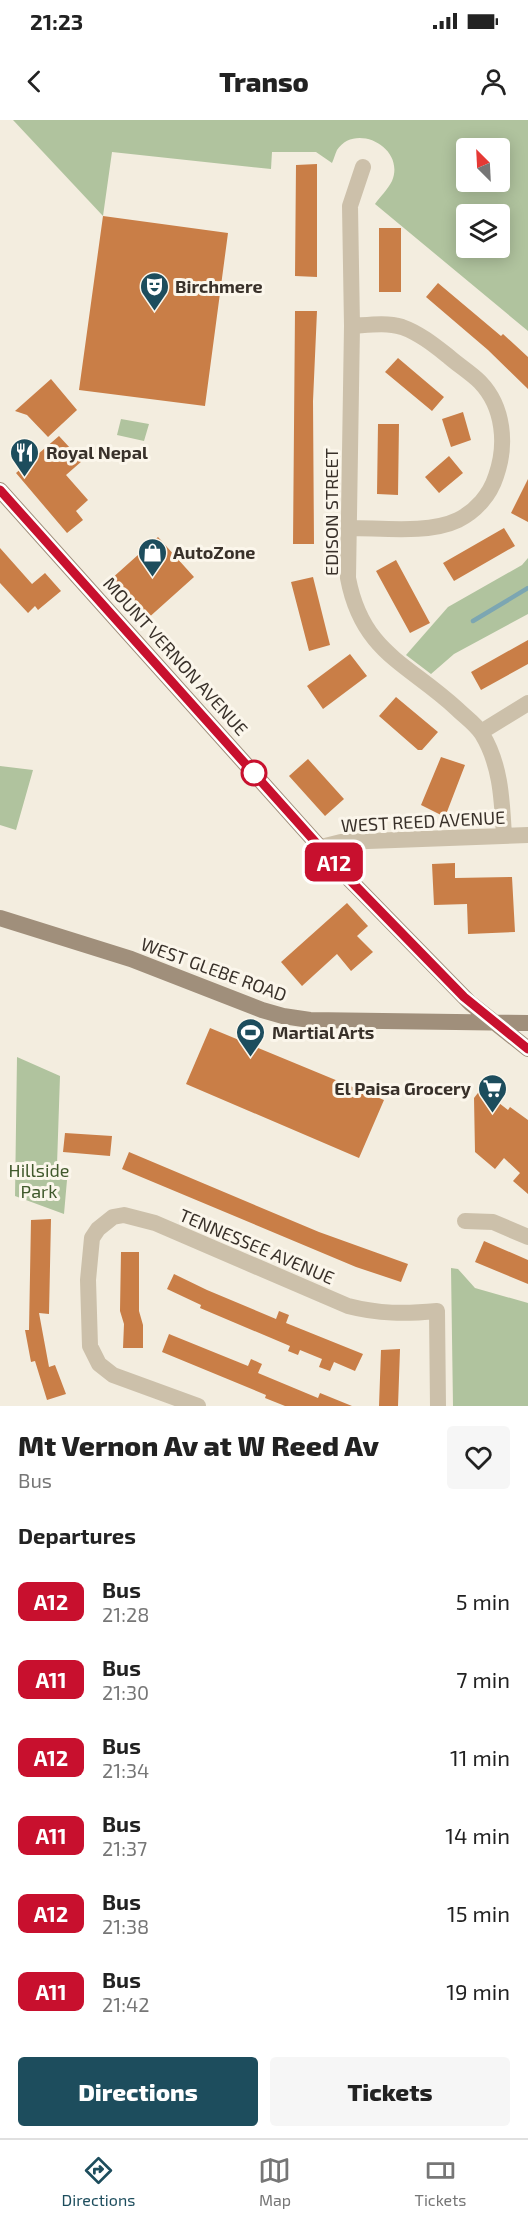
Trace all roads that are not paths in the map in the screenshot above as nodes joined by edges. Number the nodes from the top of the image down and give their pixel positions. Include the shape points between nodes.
1 (363, 167) dead end
2 (352, 326) junction
3 (0, 490) edge
4 (350, 528) junction
5 (528, 703) edge
6 (482, 732) junction
7 (528, 835) edge
8 (504, 836) junction
9 (321, 848) junction
10 (0, 918) edge
11 (494, 1023) junction
12 (528, 1023) edge
13 (528, 1049) edge
14 (465, 1221) dead end
15 (528, 1237) edge
16 (198, 1406) edge
17 (438, 1406) edge

1 - 2 street, EDISON STREET via 350,206
2 - 4 street, EDISON STREET
2 - 4 street via 388,324 413,332 480,383 498,416 503,452 488,494 457,521 426,528
3 - 9 main road, MOUNT VERNON AVENUE
4 - 6 street, EDISON STREET via 348,578 357,611 371,635 397,663
5 - 6 street
6 - 8 street, EDISON STREET via 497,768
7 - 8 street, WEST REED AVENUE
8 - 9 street, WEST REED AVENUE via 341,842
9 - 11 main road, MOUNT VERNON AVENUE via 457,991
10 - 11 main road, WEST GLEBE ROAD via 131,959 283,1016 310,1020
11 - 12 main road, WEST GLEBE ROAD
11 - 13 main road, MOUNT VERNON AVENUE
14 - 15 street via 493,1222
16 - 17 street, TENNESSEE AVENUE via 113,1375 99,1364 90,1346 92,1238 113,1217 124,1215 155,1223 348,1306 390,1314 436,1311

